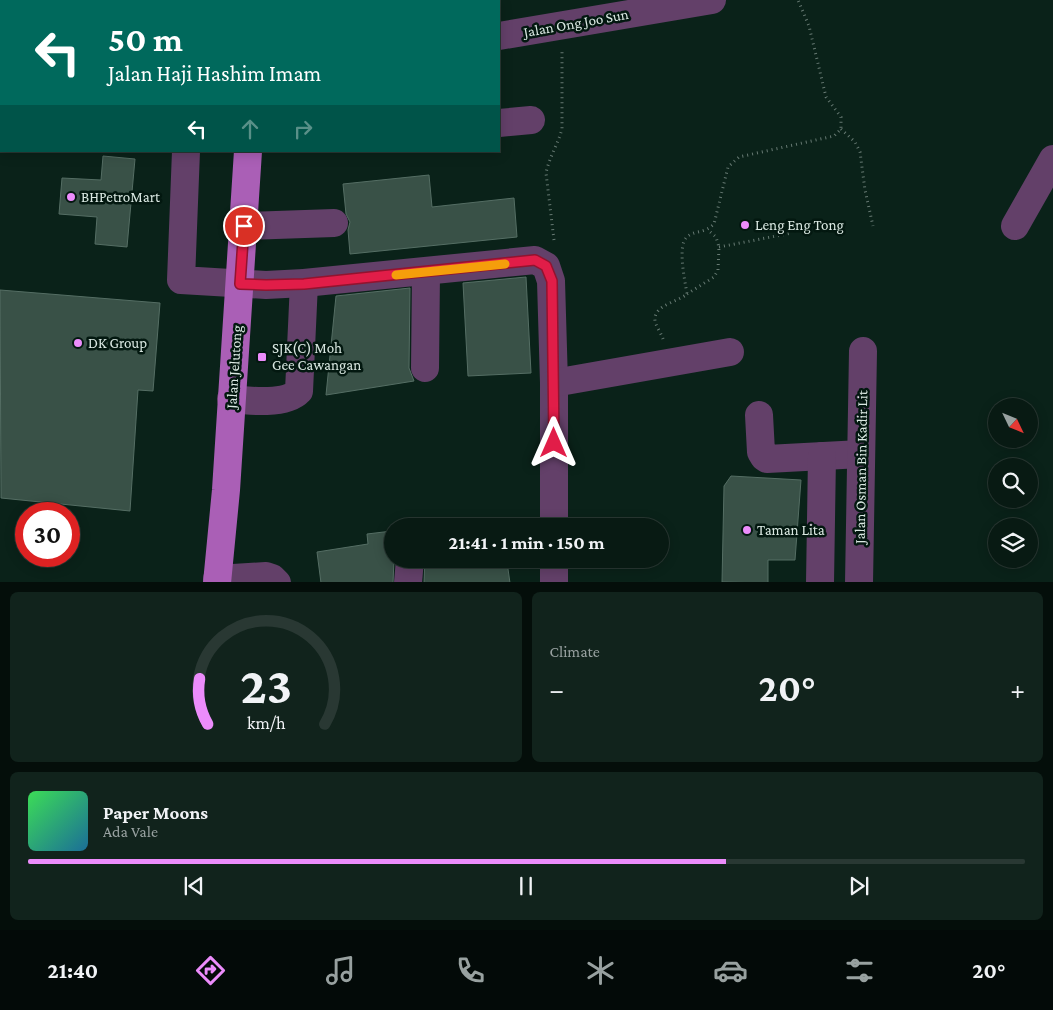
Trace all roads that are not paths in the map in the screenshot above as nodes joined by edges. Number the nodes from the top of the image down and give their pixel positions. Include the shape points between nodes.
1 (712, 0) edge
2 (500, 36) edge
3 (532, 120) dead end
4 (500, 123) edge
5 (186, 152) edge
6 (248, 152) edge
7 (1053, 159) edge
8 (334, 223) dead end
9 (244, 226) junction
10 (1016, 226) dead end
11 (426, 272) junction
12 (240, 284) junction
13 (304, 284) junction
14 (863, 351) dead end
15 (730, 352) dead end
16 (426, 368) dead end
17 (554, 384) junction
18 (231, 399) junction
19 (759, 415) dead end
20 (861, 454) junction
21 (822, 456) junction
22 (554, 518) edge
23 (409, 568) edge
24 (554, 568) edge
25 (217, 581) edge
26 (277, 582) edge
27 (408, 582) edge
28 (554, 582) edge
29 (820, 582) edge
30 (859, 582) edge

1 - 2 street, Jalan Ong Joo Sun
3 - 4 street
5 - 12 street via 180,280
6 - 9 main road, Jalan Jelutong
7 - 10 street
8 - 9 street
9 - 12 main road, Jalan Jelutong
11 - 13 street
11 - 16 street
11 - 17 street via 535,260 546,266 552,281
12 - 13 street
12 - 18 main road, Jalan Jelutong
13 - 18 street via 299,391 291,396 259,402
14 - 20 street, Jalan Osman Bin Kadir Lit
15 - 17 street
17 - 22 street
18 - 25 main road, Jalan Jelutong
19 - 21 street via 764,457
20 - 21 street
20 - 30 street, Jalan Osman Bin Kadir Lit
21 - 29 street
23 - 27 street
24 - 28 street
25 - 26 street via 266,576

